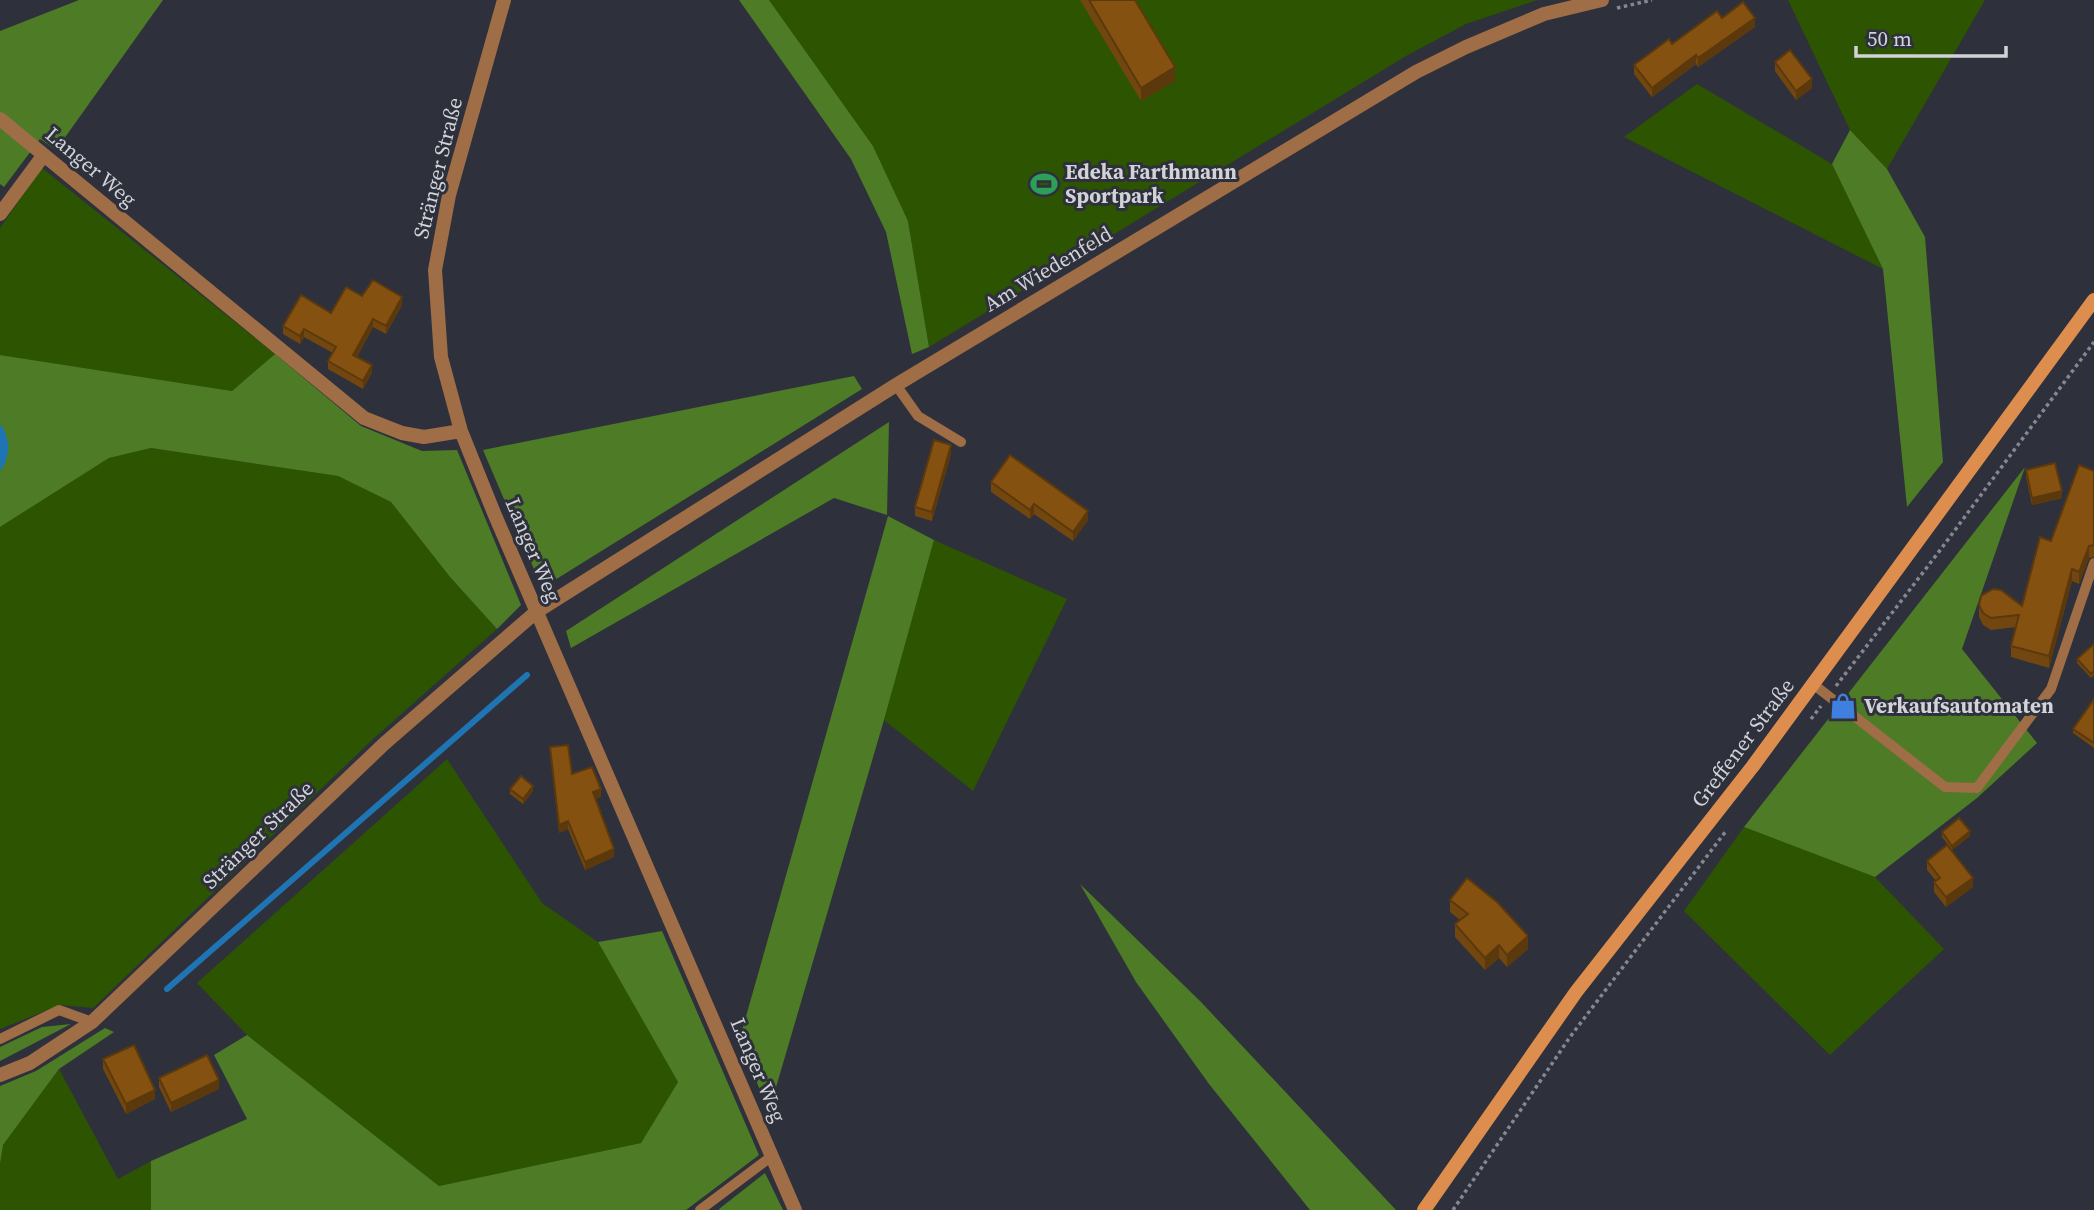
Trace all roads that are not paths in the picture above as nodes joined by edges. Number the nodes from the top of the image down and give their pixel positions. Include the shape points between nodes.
1 (505, 0) edge
2 (1607, 5) edge
3 (0, 119) edge
4 (43, 156) junction
5 (0, 214) edge
6 (2094, 300) edge
7 (896, 385) junction
8 (461, 430) junction
9 (961, 442) dead end
10 (2094, 563) edge
11 (536, 612) junction
12 (1813, 684) junction
13 (92, 1022) junction
14 (0, 1039) edge
15 (0, 1074) edge
16 (772, 1156) junction
17 (700, 1210) edge
18 (795, 1210) edge
19 (1424, 1210) edge

1 - 8 street, Stränger Straße via 449,195 435,270 441,358
2 - 7 street, Am Wiedenfeld via 1544,14 1416,72
3 - 4 street, Langer Weg
4 - 5 street
4 - 8 street, Langer Weg via 363,418 424,437
6 - 12 main road, Greffener Straße
7 - 9 lane via 918,416
7 - 11 street, Am Wiedenfeld
8 - 11 street, Langer Weg
10 - 12 lane via 2051,689 1977,788 1945,787
11 - 13 street, Stränger Straße via 384,743
11 - 16 street, Langer Weg
12 - 19 main road, Greffener Straße via 1576,992
13 - 14 lane via 59,1010
13 - 15 street, Stränger Straße via 30,1063
16 - 17 lane
16 - 18 street, Langer Weg

